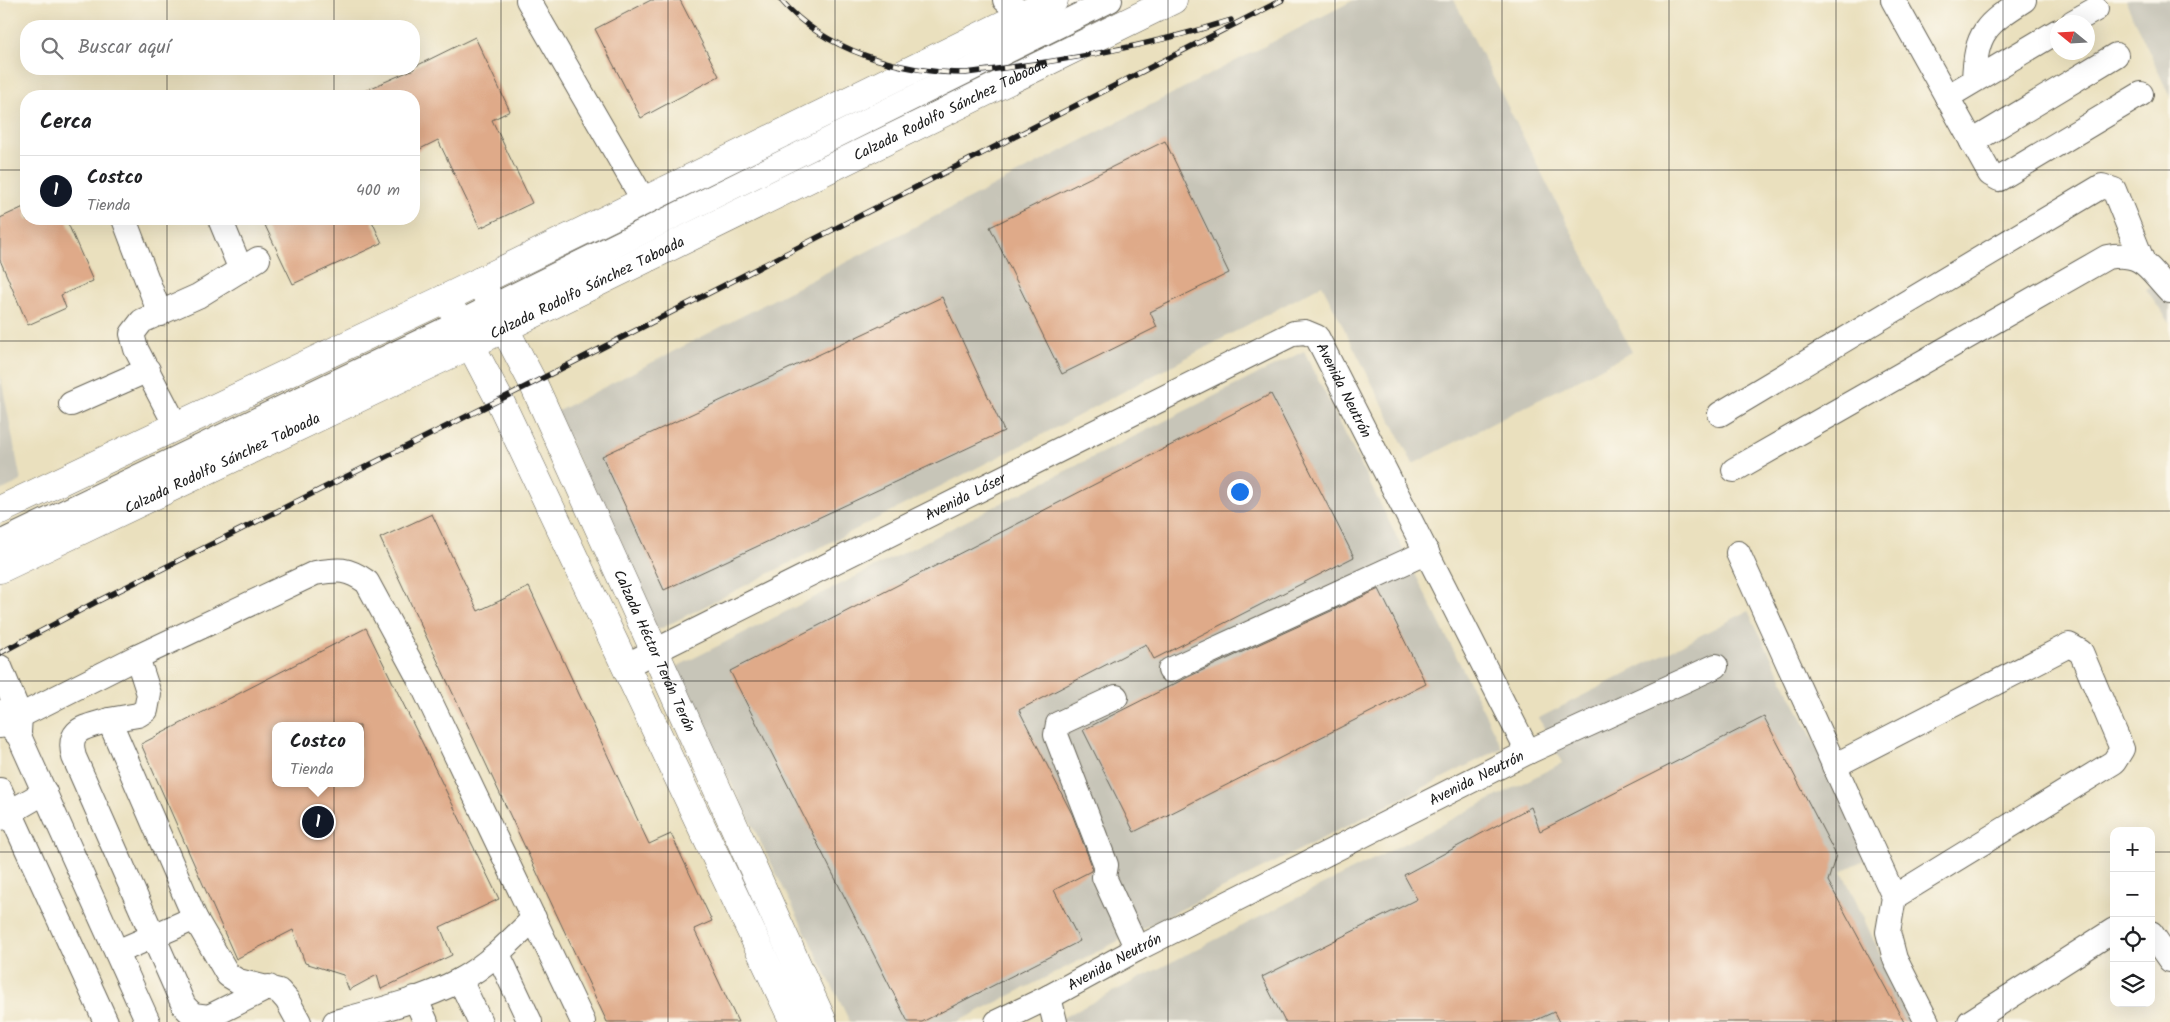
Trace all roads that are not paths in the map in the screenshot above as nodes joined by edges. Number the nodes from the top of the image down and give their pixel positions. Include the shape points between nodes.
1 (528, 0) edge
2 (1054, 0) edge
3 (1110, 0) edge
4 (1173, 0) edge
5 (1893, 0) edge
6 (2024, 0) edge
7 (1014, 8) edge
8 (2096, 9) dead end
9 (2085, 15) edge
10 (2050, 36) edge
11 (2116, 55) dead end
12 (1974, 80) junction
13 (2141, 94) dead end
14 (1947, 97) junction
15 (1972, 142) junction
16 (644, 201) junction
17 (126, 225) edge
18 (224, 225) edge
19 (2143, 262) junction
20 (480, 281) junction
21 (2170, 291) edge
22 (446, 298) junction
23 (160, 314) junction
24 (497, 317) junction
25 (1305, 332) joint
26 (465, 334) junction
27 (148, 370) junction
28 (71, 404) dead end
29 (1720, 414) dead end
30 (176, 426) junction
31 (1734, 470) dead end
32 (0, 510) edge
33 (0, 543) edge
34 (1426, 552) junction
35 (1738, 553) dead end
36 (0, 569) edge
37 (655, 653) junction
38 (137, 657) junction
39 (625, 666) junction
40 (1716, 666) dead end
41 (0, 667) edge
42 (1170, 670) dead end
43 (1116, 697) dead end
44 (109, 720) junction
45 (9, 723) edge
46 (1528, 752) junction
47 (1834, 766) junction
48 (0, 790) edge
49 (45, 792) junction
50 (5, 815) edge
51 (1894, 897) junction
52 (196, 918) junction
53 (534, 918) junction
54 (2110, 933) edge
55 (154, 936) junction
56 (2155, 939) edge
57 (1136, 949) junction
58 (117, 952) junction
59 (498, 954) junction
60 (2170, 960) edge
61 (460, 980) junction
62 (269, 987) junction
63 (1049, 997) junction
64 (415, 998) junction
65 (371, 1017) edge
66 (106, 1022) edge
67 (148, 1022) edge
68 (299, 1022) edge
69 (335, 1022) edge
70 (426, 1022) edge
71 (480, 1022) edge
72 (530, 1022) edge
73 (584, 1022) edge
74 (794, 1022) edge
75 (823, 1022) edge
76 (998, 1022) edge
77 (1055, 1022) edge
78 (1927, 1022) edge
79 (1970, 1022) edge

1 - 16 street
2 - 7 main road
3 - 24 street
4 - 24 main road, Calzada Rodolfo Sánchez Taboada
5 - 14 street
6 - 12 street via 2000,16 1982,34 1975,54
7 - 16 main road
8 - 9 street
10 - 12 street
11 - 15 street
12 - 14 street
13 - 15 street via 1999,179 1990,174
14 - 15 street
16 - 20 main road
17 - 23 street
18 - 23 street via 250,265
19 - 21 street
19 - 29 street via 2114,190 2102,186
19 - 31 street via 2125,254 2107,257
20 - 22 main road
20 - 24 main road, Calzada Héctor Terán Terán
22 - 26 main road, Calzada Héctor Terán Terán
22 - 30 main road
23 - 27 street via 142,321 132,334
24 - 26 main road, Calzada Rodolfo Sánchez Taboada
24 - 37 main road, Calzada Héctor Terán Terán via 533,383
25 - 34 street, Avenida Neutrón via 1316,337
25 - 37 street, Avenida Láser via 1294,333
26 - 33 street
26 - 36 main road, Calzada Rodolfo Sánchez Taboada
26 - 39 main road, Calzada Héctor Terán Terán
27 - 28 street
27 - 30 street
30 - 32 main road
34 - 42 street
34 - 46 street, Avenida Neutrón
35 - 47 street
37 - 39 street, Avenida Láser
37 - 75 main road, Calzada Héctor Terán Terán
38 - 44 street via 149,694 146,710 138,715
38 - 45 street
38 - 53 street via 315,573 338,569 353,572 367,582 420,680
39 - 74 main road, Calzada Héctor Terán Terán
40 - 46 street
41 - 45 street
43 - 57 street via 1058,724 1056,735 1106,865 1104,877
44 - 52 street
44 - 55 street via 78,730 71,745
45 - 49 street
46 - 57 street, Avenida Neutrón
47 - 51 street
47 - 51 street via 2069,645 2081,652 2122,749 2114,762
48 - 50 street
49 - 50 street
49 - 58 street
50 - 66 street
51 - 78 street via 1888,932 1896,959
52 - 55 street
52 - 62 street via 228,974 238,981
53 - 59 street
53 - 73 street
54 - 79 street
55 - 58 street
55 - 62 street via 184,1006 193,1015 209,1017
56 - 60 street
57 - 63 street, Avenida Neutrón
58 - 67 street
59 - 61 street
59 - 72 street
61 - 64 street
61 - 71 street
62 - 68 street via 279,991 287,1000
63 - 76 street, Avenida Neutrón
63 - 77 street
64 - 65 street
64 - 70 street
65 - 69 street

